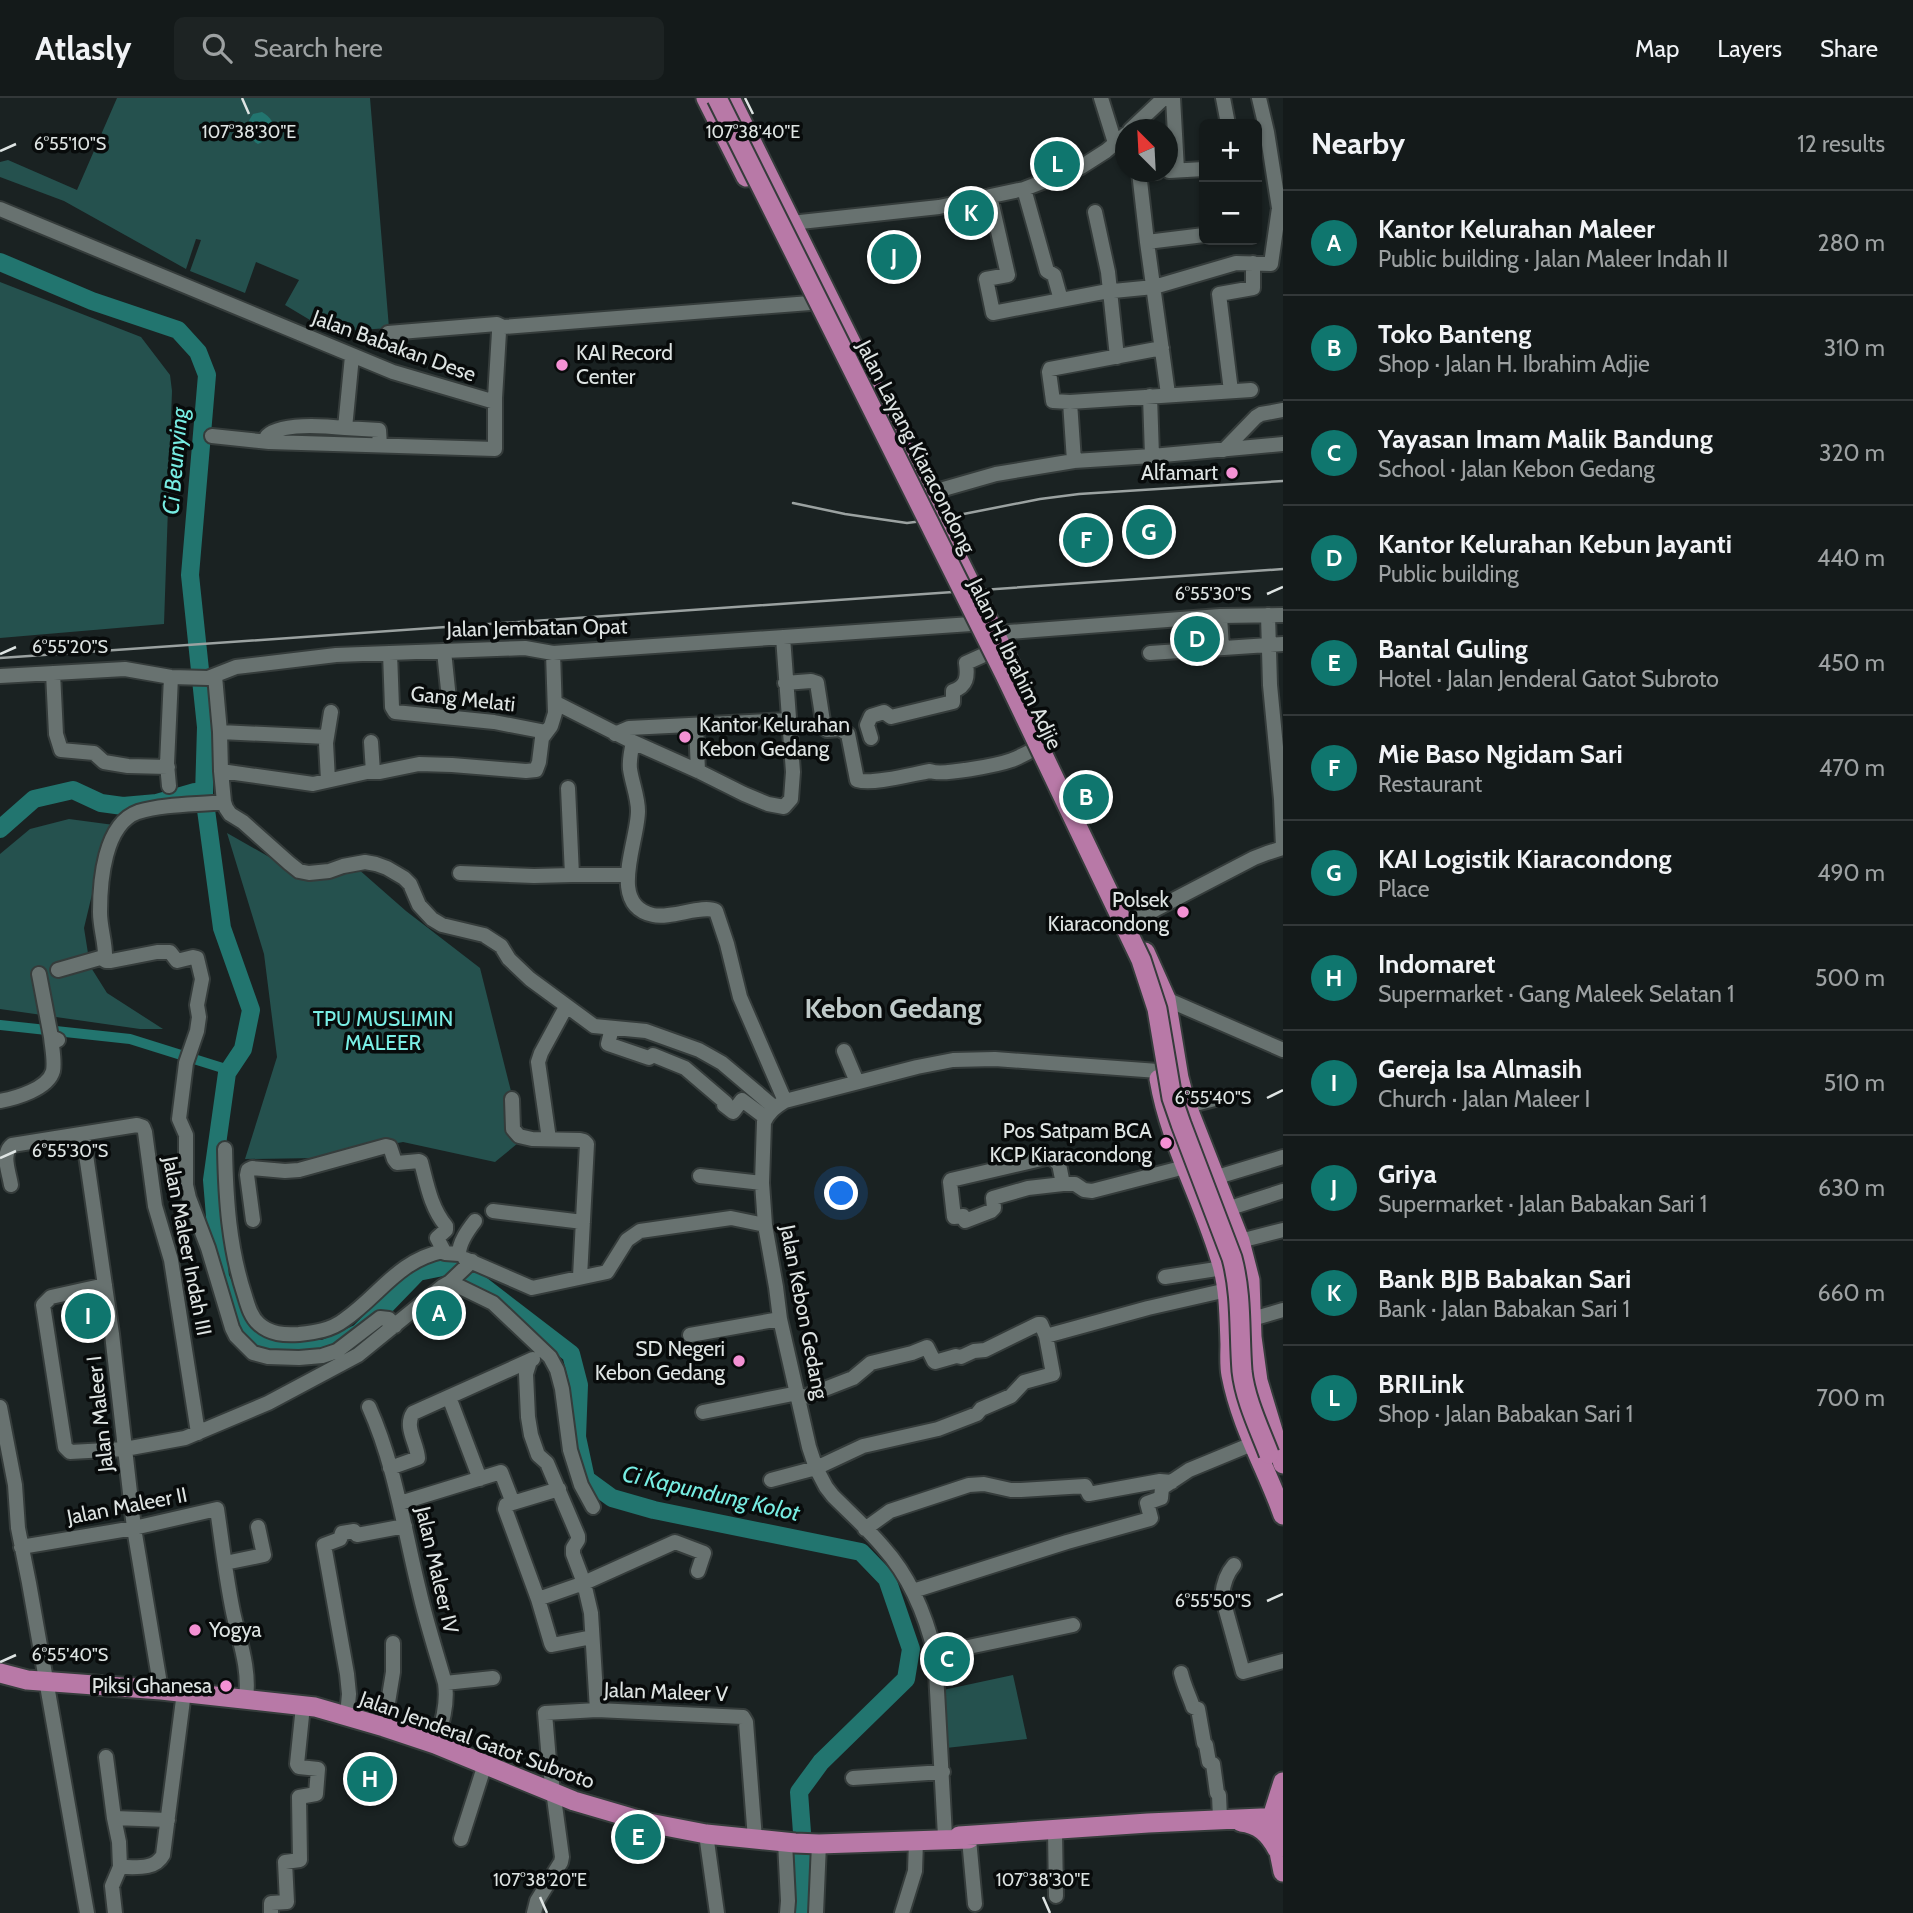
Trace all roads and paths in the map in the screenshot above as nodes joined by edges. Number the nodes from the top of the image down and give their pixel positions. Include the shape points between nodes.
1 (706, 98) edge
2 (716, 98) edge
3 (730, 98) edge
4 (1101, 98) edge
5 (1164, 98) edge
6 (1173, 98) edge
7 (1223, 98) edge
8 (1259, 98) edge
9 (1118, 119) edge
10 (1142, 119) edge
11 (1173, 119) edge
12 (1227, 119) edge
13 (1115, 144) edge
14 (1199, 169) edge
15 (1178, 171) edge
16 (1140, 182) edge
17 (1024, 188) junction
18 (990, 196) junction
19 (0, 209) edge
20 (1095, 212) dead end
21 (783, 228) junction
22 (1199, 236) edge
23 (1147, 242) junction
24 (1253, 263) junction
25 (1154, 287) junction
26 (1111, 291) junction
27 (1060, 300) junction
28 (810, 303) junction
29 (503, 327) junction
30 (388, 332) dead end
31 (1162, 348) junction
32 (352, 356) junction
33 (1116, 357) junction
34 (859, 379) junction
35 (1251, 390) dead end
36 (1231, 391) junction
37 (1168, 394) junction
38 (1150, 396) junction
39 (495, 402) junction
40 (1070, 402) junction
41 (1283, 410) edge
42 (345, 428) junction
43 (212, 436) dead end
44 (269, 442) junction
45 (1283, 444) edge
46 (380, 445) junction
47 (1224, 450) junction
48 (1152, 456) junction
49 (1074, 461) junction
50 (926, 495) junction
51 (937, 536) junction
52 (1275, 615) edge
53 (1220, 616) junction
54 (971, 624) junction
55 (995, 634) junction
56 (783, 637) junction
57 (1276, 645) edge
58 (1222, 648) junction
59 (444, 651) junction
60 (390, 653) junction
61 (553, 653) junction
62 (1150, 653) dead end
63 (986, 654) junction
64 (53, 673) junction
65 (0, 676) edge
66 (171, 677) junction
67 (211, 677) junction
68 (785, 682) junction
69 (449, 699) dead end
70 (556, 703) junction
71 (331, 712) dead end
72 (788, 720) junction
73 (696, 725) junction
74 (220, 732) junction
75 (546, 732) junction
76 (615, 734) junction
77 (327, 737) junction
78 (871, 738) dead end
79 (371, 742) dead end
80 (633, 743) junction
81 (1032, 750) junction
82 (1280, 755) edge
83 (167, 767) junction
84 (221, 771) junction
85 (698, 771) junction
86 (373, 772) junction
87 (328, 780) junction
88 (169, 786) dead end
89 (568, 788) dead end
90 (225, 806) junction
91 (460, 873) dead end
92 (572, 875) junction
93 (627, 875) junction
94 (1130, 931) junction
95 (101, 958) junction
96 (58, 970) dead end
97 (39, 974) dead end
98 (1160, 1003) junction
99 (566, 1007) junction
100 (612, 1028) junction
101 (1283, 1050) edge
102 (844, 1051) dead end
103 (1158, 1071) junction
104 (857, 1082) junction
105 (512, 1099) dead end
106 (1214, 1099) dead end
107 (0, 1101) edge
108 (1186, 1106) junction
109 (775, 1109) junction
110 (83, 1134) junction
111 (550, 1139) junction
112 (225, 1149) dead end
113 (1283, 1157) edge
114 (1185, 1167) junction
115 (700, 1176) dead end
116 (1214, 1178) junction
117 (762, 1183) junction
118 (11, 1185) dead end
119 (1063, 1185) junction
120 (1283, 1191) edge
121 (1227, 1209) junction
122 (494, 1211) dead end
123 (253, 1220) dead end
124 (475, 1220) dead end
125 (583, 1222) junction
126 (765, 1225) junction
127 (1283, 1230) edge
128 (1240, 1241) junction
129 (443, 1251) junction
130 (467, 1259) junction
131 (1223, 1268) junction
132 (580, 1277) junction
133 (1165, 1277) dead end
134 (454, 1278) junction
135 (105, 1285) junction
136 (1227, 1290) junction
137 (1283, 1310) edge
138 (780, 1319) junction
139 (1252, 1319) junction
140 (395, 1326) junction
141 (690, 1335) dead end
142 (1046, 1336) junction
143 (546, 1353) junction
144 (530, 1361) junction
145 (798, 1396) junction
146 (449, 1397) junction
147 (0, 1407) edge
148 (369, 1407) dead end
149 (703, 1412) dead end
150 (1278, 1428) edge
151 (198, 1433) junction
152 (125, 1449) junction
153 (1268, 1454) edge
154 (390, 1468) junction
155 (816, 1468) junction
156 (480, 1479) junction
157 (1277, 1479) edge
158 (771, 1480) dead end
159 (1174, 1480) junction
160 (558, 1489) junction
161 (400, 1503) junction
162 (513, 1503) junction
163 (593, 1507) dead end
164 (1283, 1515) edge
165 (405, 1526) junction
166 (257, 1527) dead end
167 (134, 1528) junction
168 (865, 1532) junction
169 (21, 1547) junction
170 (225, 1563) junction
171 (1234, 1565) dead end
172 (698, 1571) dead end
173 (584, 1583) junction
174 (913, 1591) junction
175 (538, 1598) junction
176 (1073, 1625) dead end
177 (592, 1637) junction
178 (393, 1643) dead end
179 (935, 1654) junction
180 (1283, 1661) edge
181 (0, 1673) edge
182 (1181, 1673) dead end
183 (493, 1678) dead end
184 (36, 1681) junction
185 (445, 1683) junction
186 (0, 1684) edge
187 (161, 1690) junction
188 (184, 1692) junction
189 (246, 1698) junction
190 (303, 1706) junction
191 (347, 1710) junction
192 (597, 1710) junction
193 (384, 1727) junction
194 (435, 1744) junction
195 (106, 1757) dead end
196 (485, 1764) junction
197 (943, 1772) junction
198 (853, 1778) dead end
199 (1283, 1782) edge
200 (554, 1793) junction
201 (1278, 1817) edge
202 (114, 1818) junction
203 (1220, 1818) junction
204 (168, 1820) junction
205 (1094, 1828) junction
206 (1055, 1830) junction
207 (706, 1835) junction
208 (945, 1836) junction
209 (971, 1838) junction
210 (461, 1839) dead end
211 (755, 1839) junction
212 (913, 1841) junction
213 (790, 1843) junction
214 (817, 1844) junction
215 (1278, 1849) junction
216 (120, 1867) junction
217 (1283, 1872) edge
218 (1056, 1896) dead end
219 (975, 1904) dead end
220 (87, 1913) edge
221 (115, 1913) edge
222 (271, 1913) edge
223 (534, 1913) edge
224 (717, 1913) edge
225 (787, 1913) edge
226 (816, 1913) edge
227 (902, 1913) edge

1 - 21 main road, Jalan H. Ibrahim Adjie
2 - 153 main road, Jalan Layang Kiaracondong, bridge via 1011,687 1141,960 1157,1009 1172,1098 1237,1277 1242,1374
3 - 21 main road, Jalan H. Ibrahim Adjie
4 - 9 street
5 - 10 street
6 - 11 street
7 - 12 street
8 - 24 street via 1279,208 1271,264
13 - 17 street via 1081,167
14 - 15 street
16 - 23 street
17 - 18 street
17 - 27 street via 1046,271 1055,275
18 - 21 street
18 - 27 street via 1008,275 986,279 993,313
19 - 32 street, Jalan Babakan Dese
20 - 26 street
21 - 28 main road, Jalan H. Ibrahim Adjie
21 - 34 main road, Jalan H. Ibrahim Adjie
22 - 23 street
23 - 25 street
24 - 25 street via 1236,263
24 - 36 street via 1253,288 1219,294
25 - 26 street
25 - 31 street
26 - 27 street
26 - 33 street
28 - 29 street
28 - 34 main road, Jalan H. Ibrahim Adjie
29 - 30 street
29 - 39 street, Jalan Babakan Dese
31 - 33 street
31 - 37 street
32 - 39 street, Jalan Babakan Dese
32 - 42 street
33 - 40 street via 1049,370 1053,401
34 - 50 main road, Jalan H. Ibrahim Adjie
34 - 51 main road, Jalan H. Ibrahim Adjie
35 - 36 street
36 - 37 street
37 - 38 street
38 - 40 street
38 - 48 street
39 - 46 street via 495,449
40 - 49 street
41 - 47 street via 1256,417
42 - 44 street via 278,430 267,436
42 - 46 street via 379,430
43 - 44 street
44 - 46 street
45 - 47 street
47 - 48 street
48 - 49 street
49 - 50 street via 996,474
50 - 51 main road, Jalan H. Ibrahim Adjie
51 - 54 main road, Jalan H. Ibrahim Adjie
51 - 55 main road, Jalan H. Ibrahim Adjie
52 - 53 street
52 - 57 street
53 - 55 street
53 - 58 street
54 - 56 street, Jalan Jembatan Opat
54 - 63 main road, Jalan H. Ibrahim Adjie
55 - 94 main road, Jalan H. Ibrahim Adjie via 1090,832
56 - 61 street, Jalan Jembatan Opat
56 - 68 street
57 - 58 street
57 - 82 street via 1272,705
58 - 62 street
59 - 60 street, Jalan Jembatan Opat
59 - 61 street, Jalan Jembatan Opat via 525,648
59 - 69 street
60 - 67 street, Jalan Jembatan Opat via 238,666
60 - 75 street, Gang Melati via 395,712
61 - 70 street
63 - 78 street via 966,663 965,683 953,691 953,702 891,717 884,712 871,716 867,725
63 - 81 main road, Jalan H. Ibrahim Adjie
64 - 65 street, Jalan Jembatan Opat
64 - 66 street, Jalan Jembatan Opat via 125,669
64 - 83 street via 60,749 94,753 104,762
66 - 67 street, Jalan Jembatan Opat
66 - 83 street
67 - 74 street
68 - 72 street
68 - 81 street via 817,683 824,728 848,734 860,781 1004,762
70 - 75 street
70 - 76 street
71 - 77 street
72 - 73 street
72 - 85 street via 793,772 786,806 768,804
73 - 76 street via 629,728
73 - 85 street
74 - 77 street
74 - 84 street
75 - 86 street via 536,770 472,774 419,764
76 - 80 street
77 - 87 street
79 - 86 street
80 - 85 street
80 - 93 street via 629,767 638,809
81 - 94 main road, Jalan H. Ibrahim Adjie
82 - 94 street via 1283,848 1266,853
83 - 88 street
84 - 87 street via 313,784
84 - 90 street
86 - 87 street
89 - 92 street
90 - 95 street via 138,813 119,827 107,849 102,884 105,953
90 - 99 street via 299,871 319,873 365,862 391,870 410,884 419,905 432,919 484,935 501,946 519,970
91 - 92 street
92 - 93 street
93 - 109 street via 635,907 653,915 708,908 716,911
94 - 98 main road, Jalan H. Ibrahim Adjie
95 - 96 street
95 - 140 street via 111,961 170,952 177,961 197,958 202,979 199,1017 186,1063 179,1119 186,1135 189,1198 236,1336 261,1356 299,1358 337,1351 380,1318
97 - 107 street via 53,1038 52,1074 28,1093
98 - 101 street
98 - 103 main road, Jalan H. Ibrahim Adjie
98 - 108 main road, Jalan H. Ibrahim Adjie
99 - 100 street via 594,1026
99 - 111 street via 538,1062
100 - 109 street via 646,1031 699,1050 722,1063
100 - 109 street via 608,1044 685,1068 733,1112 742,1100
102 - 104 street
103 - 104 street via 953,1060
103 - 114 main road, Jalan H. Ibrahim Adjie via 1163,1102
104 - 109 street
105 - 111 street via 516,1134
106 - 108 street
108 - 116 main road, Jalan H. Ibrahim Adjie
109 - 117 street, Jalan Kebon Gedang via 763,1130
110 - 118 street via 10,1146 6,1154
110 - 135 street, Jalan Maleer I
110 - 151 street, Jalan Maleer Indah III via 137,1125 145,1132 155,1205 172,1259
111 - 125 street via 587,1144
112 - 129 street via 226,1197 238,1276 255,1319 271,1333 295,1335 334,1327 416,1259
113 - 116 street
114 - 119 street via 1092,1191
114 - 131 main road, Jalan H. Ibrahim Adjie
115 - 117 street
116 - 121 main road, Jalan H. Ibrahim Adjie
117 - 126 street, Jalan Kebon Gedang
119 - 119 street via 1059,1164 1050,1157 951,1180 954,1217 963,1216 965,1221 991,1211 993,1198 1013,1191
120 - 121 street
121 - 128 main road, Jalan H. Ibrahim Adjie
122 - 125 street
123 - 129 street via 248,1170 299,1170 386,1146 397,1163 421,1162 436,1212 446,1226 437,1238
124 - 130 street via 459,1249
125 - 132 street
126 - 132 street via 731,1218 640,1231 627,1240 608,1271
126 - 138 street, Jalan Kebon Gedang
127 - 128 street
128 - 139 main road, Jalan H. Ibrahim Adjie
129 - 130 street
130 - 132 street via 532,1288
130 - 134 street
131 - 133 street
131 - 136 main road, Jalan H. Ibrahim Adjie
134 - 140 street
134 - 143 street via 493,1303
135 - 152 street, Jalan Maleer I
135 - 152 street via 50,1297 43,1308 66,1448 72,1452
136 - 142 street
136 - 153 main road, Jalan H. Ibrahim Adjie via 1231,1372 1242,1416
137 - 139 street
138 - 141 street
138 - 145 street, Jalan Kebon Gedang
139 - 150 main road, Jalan H. Ibrahim Adjie via 1258,1381
140 - 151 street via 326,1374
142 - 145 street via 1040,1324 984,1350 935,1362 927,1347 873,1362 847,1380
142 - 155 street via 1054,1373 1024,1382 977,1414 951,1425 863,1446
143 - 144 street
143 - 163 street via 557,1370 570,1450
144 - 146 street
144 - 160 street via 526,1374 531,1435
145 - 149 street
145 - 155 street, Jalan Kebon Gedang
146 - 154 street via 413,1413 409,1426 418,1458
146 - 156 street
147 - 169 street
148 - 154 street, Jalan Maleer IV
150 - 153 main road, Jalan H. Ibrahim Adjie
151 - 152 street
152 - 167 street, Jalan Maleer I
153 - 157 main road, Jalan Layang Kiaracondong
153 - 159 street via 1198,1466
154 - 161 street, Jalan Maleer IV
155 - 158 street
155 - 168 street, Jalan Kebon Gedang via 833,1496
156 - 161 street
156 - 162 street via 502,1473
157 - 164 main road
159 - 168 street via 1089,1494 1085,1486 1011,1490 976,1483 890,1511
159 - 174 street via 1162,1488 1161,1497 1147,1503 1151,1519
160 - 162 street
160 - 173 street via 578,1536 573,1554
161 - 165 street, Jalan Maleer IV
162 - 175 street via 505,1509
165 - 185 street, Jalan Maleer IV
165 - 191 street via 356,1535 354,1531 324,1545 347,1674
166 - 170 street via 264,1555
167 - 169 street, Jalan Maleer II
167 - 170 street, Jalan Maleer II via 217,1509
167 - 187 street, Jalan Maleer I
168 - 174 street, Jalan Kebon Gedang via 884,1547
169 - 184 street
170 - 189 street, Jalan Maleer II via 246,1671
171 - 180 street via 1222,1596 1243,1672
172 - 173 street via 704,1552 675,1542
173 - 175 street
173 - 177 street
174 - 179 street, Jalan Kebon Gedang
175 - 177 street via 552,1644
176 - 179 street
177 - 192 street
178 - 193 street
179 - 197 street, Jalan Kebon Gedang
181 - 184 main road, Jalan Jenderal Gatot Subroto
182 - 203 street via 1193,1707 1198,1709 1213,1764
183 - 185 street
184 - 186 main road, Jalan Jenderal Gatot Subroto
184 - 187 main road, Jalan Jenderal Gatot Subroto
184 - 220 street
185 - 194 street, Jalan Maleer IV via 445,1712
187 - 188 main road, Jalan Jenderal Gatot Subroto
188 - 189 main road, Jalan Jenderal Gatot Subroto
188 - 204 street
189 - 190 main road, Jalan Jenderal Gatot Subroto
190 - 191 main road, Jalan Jenderal Gatot Subroto
190 - 222 street via 297,1764 318,1769 316,1794 299,1797 300,1860 285,1862 287,1902 271,1903
191 - 193 main road, Jalan Jenderal Gatot Subroto
192 - 200 street, Jalan Maleer V via 545,1714
192 - 211 street, Jalan Maleer V via 743,1717
193 - 194 main road, Jalan Jenderal Gatot Subroto
194 - 196 main road, Jalan Jenderal Gatot Subroto
195 - 202 street
196 - 200 main road, Jalan Jenderal Gatot Subroto
196 - 210 street
197 - 198 street
197 - 208 street, Jalan Kebon Gedang
199 - 201 main road
200 - 207 main road, Jalan Jenderal Gatot Subroto via 649,1823
200 - 223 street via 562,1857
201 - 203 main road, Jalan Jenderal Gatot Subroto
201 - 215 main road
202 - 204 street
202 - 216 street
203 - 205 main road, Jalan Jenderal Gatot Subroto
204 - 216 street via 160,1861 144,1867
205 - 206 main road, Jalan Jenderal Gatot Subroto
205 - 215 main road, Jalan Jenderal Gatot Subroto via 1236,1821 1261,1829
206 - 209 main road, Jalan Jenderal Gatot Subroto
206 - 218 street
207 - 211 main road, Jalan Jenderal Gatot Subroto
207 - 224 street
208 - 209 main road, Jalan Jenderal Gatot Subroto
208 - 212 main road, Jalan Jenderal Gatot Subroto
209 - 212 main road, Jalan Jenderal Gatot Subroto
209 - 219 street
211 - 213 main road, Jalan Jenderal Gatot Subroto
212 - 214 main road, Jalan Jenderal Gatot Subroto
212 - 227 street via 915,1871
213 - 214 main road, Jalan Jenderal Gatot Subroto
213 - 225 street
214 - 226 street
215 - 217 main road
216 - 221 street via 112,1886

